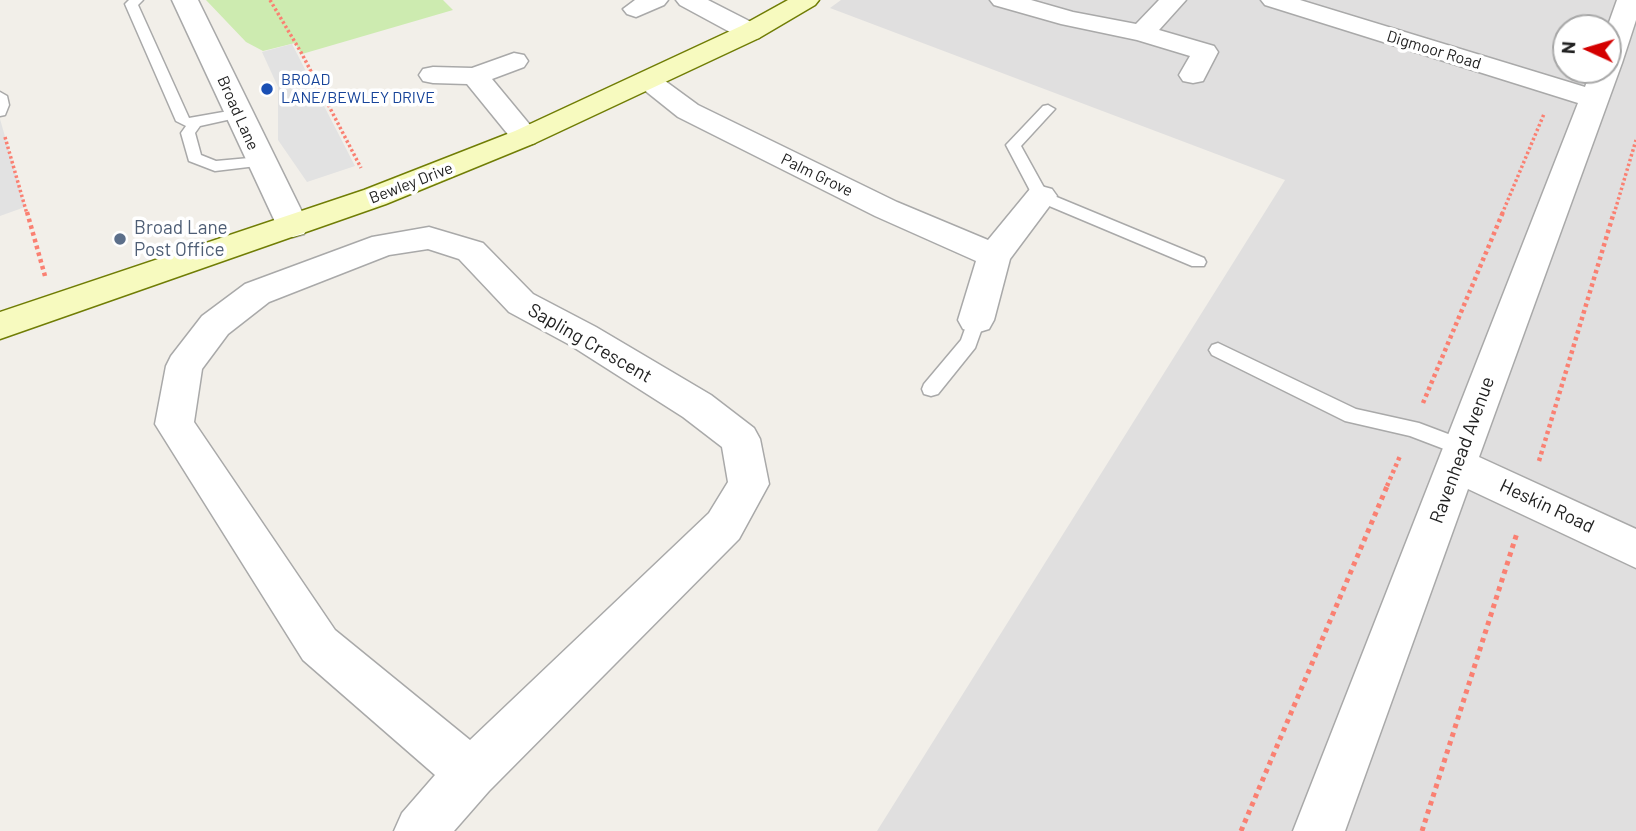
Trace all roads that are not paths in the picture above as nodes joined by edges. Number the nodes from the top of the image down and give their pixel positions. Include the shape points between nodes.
1 (137, 0) edge
2 (184, 0) edge
3 (689, 0) edge
4 (806, 0) edge
5 (1003, 0) edge
6 (1173, 0) edge
7 (1274, 0) edge
8 (1630, 0) edge
9 (1032, 4) edge
10 (1622, 23) edge
11 (750, 32) junction
12 (1142, 33) junction
13 (514, 61) dead end
14 (433, 75) dead end
15 (1193, 75) dead end
16 (475, 76) junction
17 (647, 81) junction
18 (1600, 84) edge
19 (0, 96) edge
20 (1048, 109) dead end
21 (0, 112) edge
22 (240, 113) junction
23 (195, 123) junction
24 (525, 137) junction
25 (260, 162) junction
26 (1041, 196) junction
27 (293, 226) junction
28 (994, 256) junction
29 (1198, 262) dead end
30 (976, 320) joint
31 (0, 327) edge
32 (1218, 350) dead end
33 (931, 389) dead end
34 (1461, 457) junction
35 (1636, 549) edge
36 (471, 773) junction
37 (419, 831) edge
38 (1319, 831) edge

1 - 23 lane via 131,4 183,121
2 - 22 street, Broad Lane
3 - 11 street
4 - 11 street, Bewley Drive
5 - 9 street
6 - 12 street
7 - 18 street, Digmoor Road via 1555,87
8 - 10 street
9 - 12 street via 1070,19
11 - 17 street, Bewley Drive
12 - 15 street via 1205,52
13 - 16 street
14 - 16 street
16 - 24 street
17 - 24 street, Bewley Drive
17 - 28 street, Palm Grove via 688,111 886,209
18 - 34 street, Ravenhead Avenue
19 - 21 lane
20 - 26 lane via 1013,145
22 - 23 lane
22 - 25 street, Broad Lane
23 - 25 lane via 188,132 194,158 215,166
24 - 27 street, Bewley Drive
25 - 27 street, Broad Lane
26 - 28 street
26 - 29 lane
27 - 31 street, Bewley Drive
28 - 30 street
30 - 33 lane via 969,343
32 - 34 lane via 1352,416 1412,429
34 - 35 street, Heskin Road via 1528,497
34 - 38 street, Ravenhead Avenue
36 - 36 street, Sapling Crescent via 724,526 749,484 740,439 697,406 521,303 471,251 429,238 384,246 257,293 215,326 184,366 174,424 319,645
36 - 37 street, Sapling Crescent

